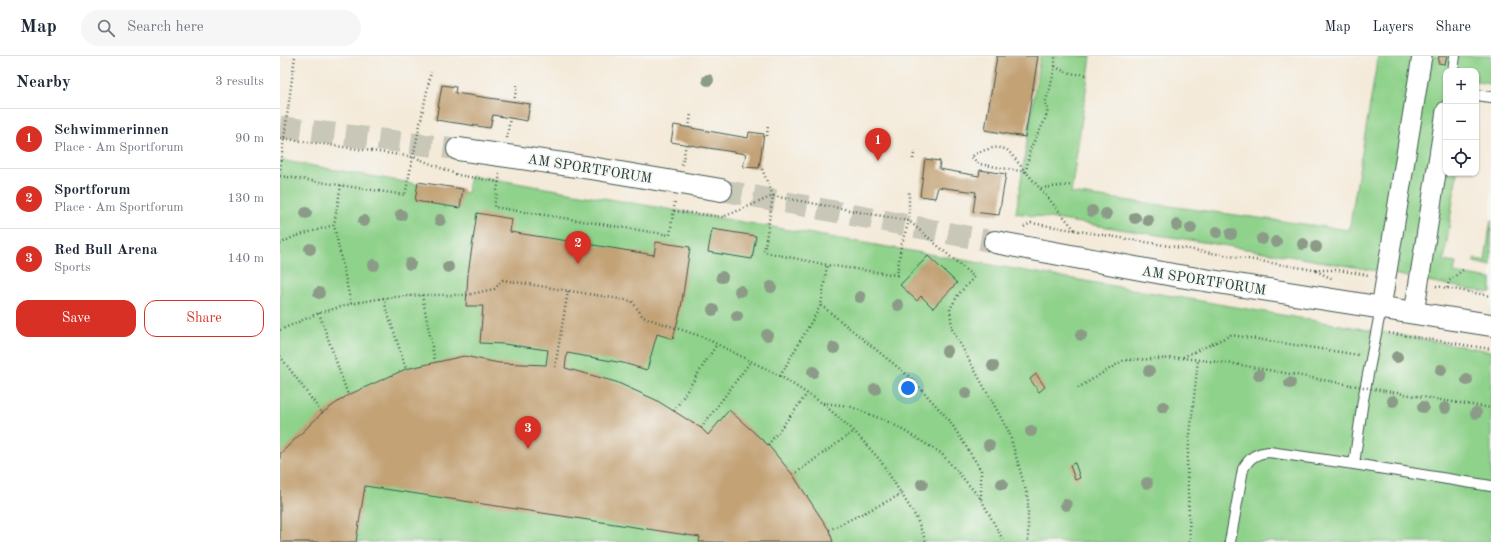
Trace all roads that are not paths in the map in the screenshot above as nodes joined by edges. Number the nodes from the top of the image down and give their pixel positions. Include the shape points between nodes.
1 (1422, 56) edge
2 (1455, 56) edge
3 (1453, 68) edge
4 (1479, 95) edge
5 (1491, 97) edge
6 (1443, 130) edge
7 (458, 149) tunnel mouth
8 (721, 190) tunnel mouth
9 (994, 242) tunnel mouth
10 (1381, 308) junction
11 (1414, 313) junction
12 (1491, 325) edge
13 (1354, 464) junction
14 (1491, 486) edge
15 (1230, 542) edge

1 - 10 street
2 - 3 lane
4 - 5 lane
6 - 11 street
7 - 8 main road, AM SPORTFORUM
9 - 10 main road, AM SPORTFORUM via 1173,275
10 - 11 main road, AM SPORTFORUM
10 - 13 lane via 1363,400
11 - 12 main road, AM SPORTFORUM
13 - 14 lane
13 - 15 lane via 1269,452 1254,456 1243,470

